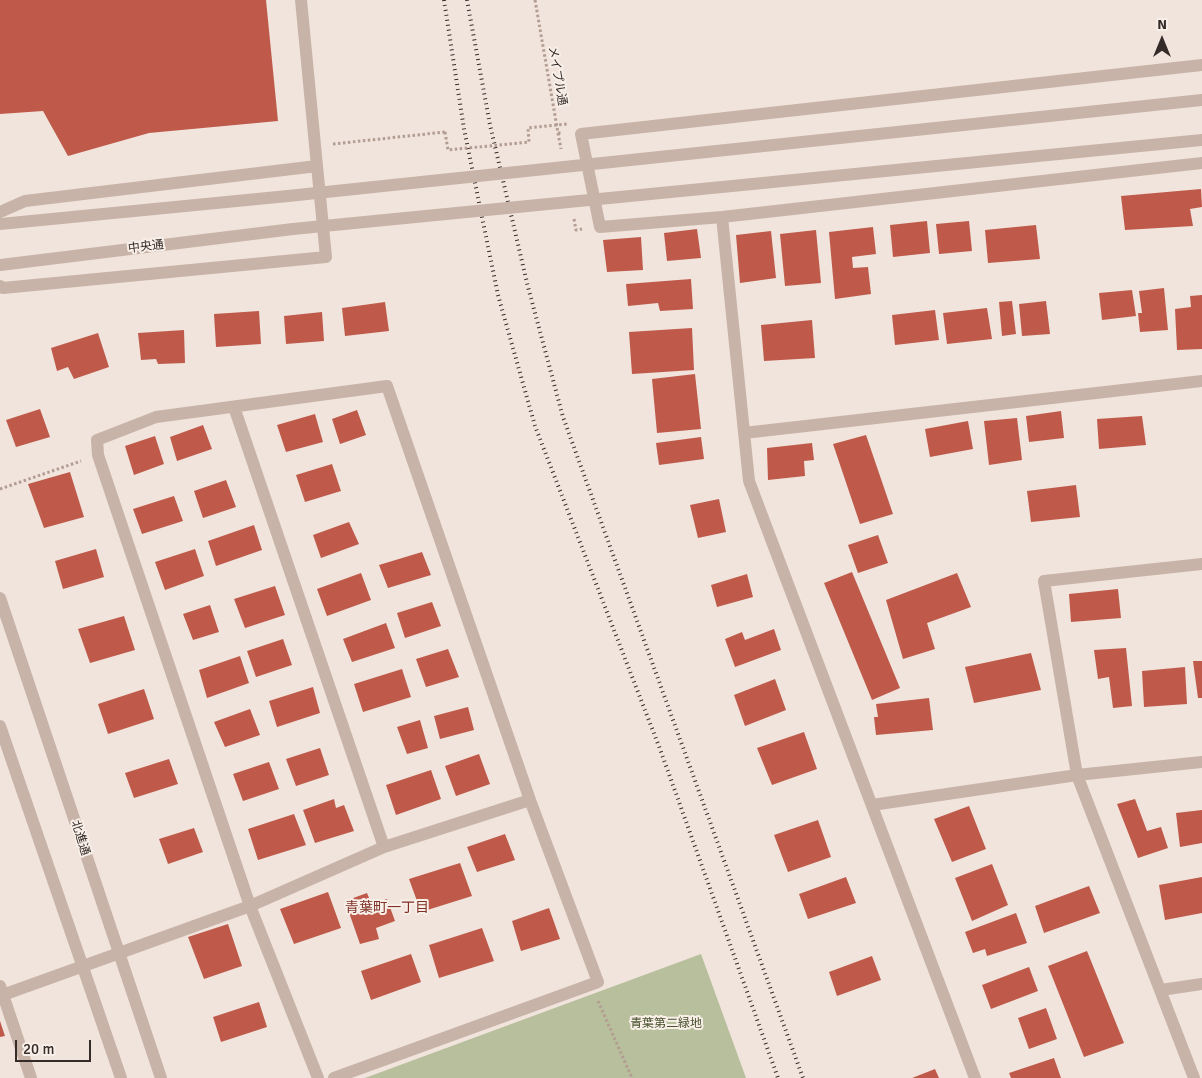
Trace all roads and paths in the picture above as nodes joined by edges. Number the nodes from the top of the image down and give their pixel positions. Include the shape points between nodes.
1 (301, 0) edge
2 (535, 0) edge
3 (1202, 65) edge
4 (1202, 100) edge
5 (567, 124) dead end
6 (581, 134) junction
7 (1202, 140) edge
8 (330, 144) dead end
9 (1202, 163) edge
10 (317, 166) junction
11 (0, 212) edge
12 (722, 217) junction
13 (0, 224) edge
14 (0, 265) edge
15 (0, 286) edge
16 (1202, 381) edge
17 (234, 407) junction
18 (744, 433) junction
19 (98, 455) junction
20 (0, 489) edge
21 (1202, 564) edge
22 (0, 598) edge
23 (0, 726) edge
24 (1202, 762) edge
25 (1077, 775) junction
26 (530, 800) junction
27 (872, 805) junction
28 (384, 847) junction
29 (250, 906) junction
30 (119, 954) junction
31 (82, 966) junction
32 (1202, 984) edge
33 (591, 985) junction
34 (1161, 990) junction
35 (1, 992) edge
36 (31, 1078) edge
37 (121, 1078) edge
38 (161, 1078) edge
39 (318, 1078) edge
40 (334, 1078) edge
41 (632, 1078) edge
42 (975, 1078) edge
43 (1194, 1078) edge

1 - 10 street
2 - 6 path, メイプル通 via 558,133
3 - 6 street
4 - 13 street, bridge
5 - 8 path, bridge via 528,128 529,142 448,150 445,132
6 - 12 street via 600,227
7 - 14 street, 中央通, bridge via 293,229
9 - 12 street
10 - 11 street via 25,200
10 - 15 street via 326,257
12 - 18 street
16 - 18 street
17 - 19 street via 156,417 97,440
17 - 26 street via 387,386
17 - 28 street
18 - 27 street via 749,481
19 - 20 path
19 - 29 street
21 - 25 street via 1044,581
22 - 30 street, 北進通
23 - 31 street
24 - 25 street
25 - 27 street
25 - 34 street
26 - 28 street
26 - 33 street via 598,982
27 - 42 street
28 - 29 street
29 - 30 street
29 - 39 street
30 - 31 street
30 - 38 street, 北進通
31 - 35 street
31 - 37 street
32 - 34 street
33 - 40 street
33 - 41 path
34 - 43 street
35 - 36 street

